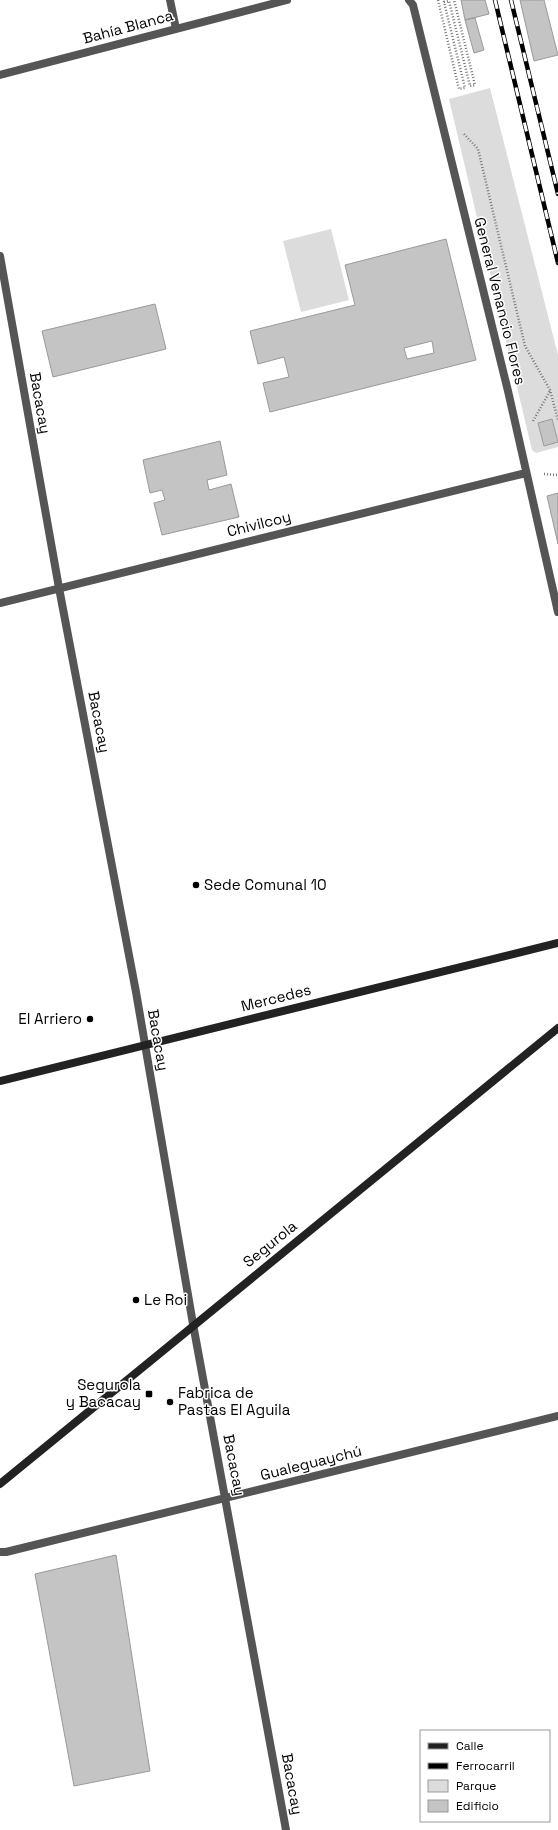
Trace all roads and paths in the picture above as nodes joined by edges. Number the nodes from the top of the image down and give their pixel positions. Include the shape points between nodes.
1 (170, 0) edge
2 (287, 0) edge
3 (409, 0) edge
4 (438, 0) edge
5 (454, 0) edge
6 (176, 29) junction
7 (0, 76) edge
8 (459, 129) dead end
9 (0, 256) edge
10 (550, 390) junction
11 (558, 420) edge
12 (532, 423) dead end
13 (544, 467) dead end
14 (526, 473) junction
15 (545, 474) dead end
16 (59, 588) junction
17 (0, 603) edge
18 (558, 612) edge
19 (557, 944) edge
20 (558, 1028) edge
21 (144, 1045) junction
22 (0, 1081) edge
23 (193, 1324) junction
24 (558, 1416) edge
25 (0, 1484) edge
26 (226, 1498) junction
27 (0, 1552) edge
28 (286, 1830) edge

1 - 6 street
2 - 6 street, Bahía Blanca
3 - 14 street, General Venancio Flores via 413,5
4 - 5 path via 459,88 464,88 444,2 449,1 470,86 475,85
6 - 7 street, Bahía Blanca
8 - 10 path via 478,149 525,346
9 - 16 street, Bacacay
10 - 11 path
10 - 12 path
13 - 15 path
14 - 16 street, Chivilcoy
14 - 18 street, General Venancio Flores
16 - 17 street, Chivilcoy
16 - 21 street, Bacacay
19 - 21 street, Mercedes
20 - 23 street, Segurola
21 - 22 street, Mercedes
21 - 23 street, Bacacay
23 - 25 street, Segurola via 132,1378
23 - 26 street, Bacacay
24 - 26 street, Gualeguaychú
26 - 27 street, Gualeguaychú
26 - 28 street, Bacacay

